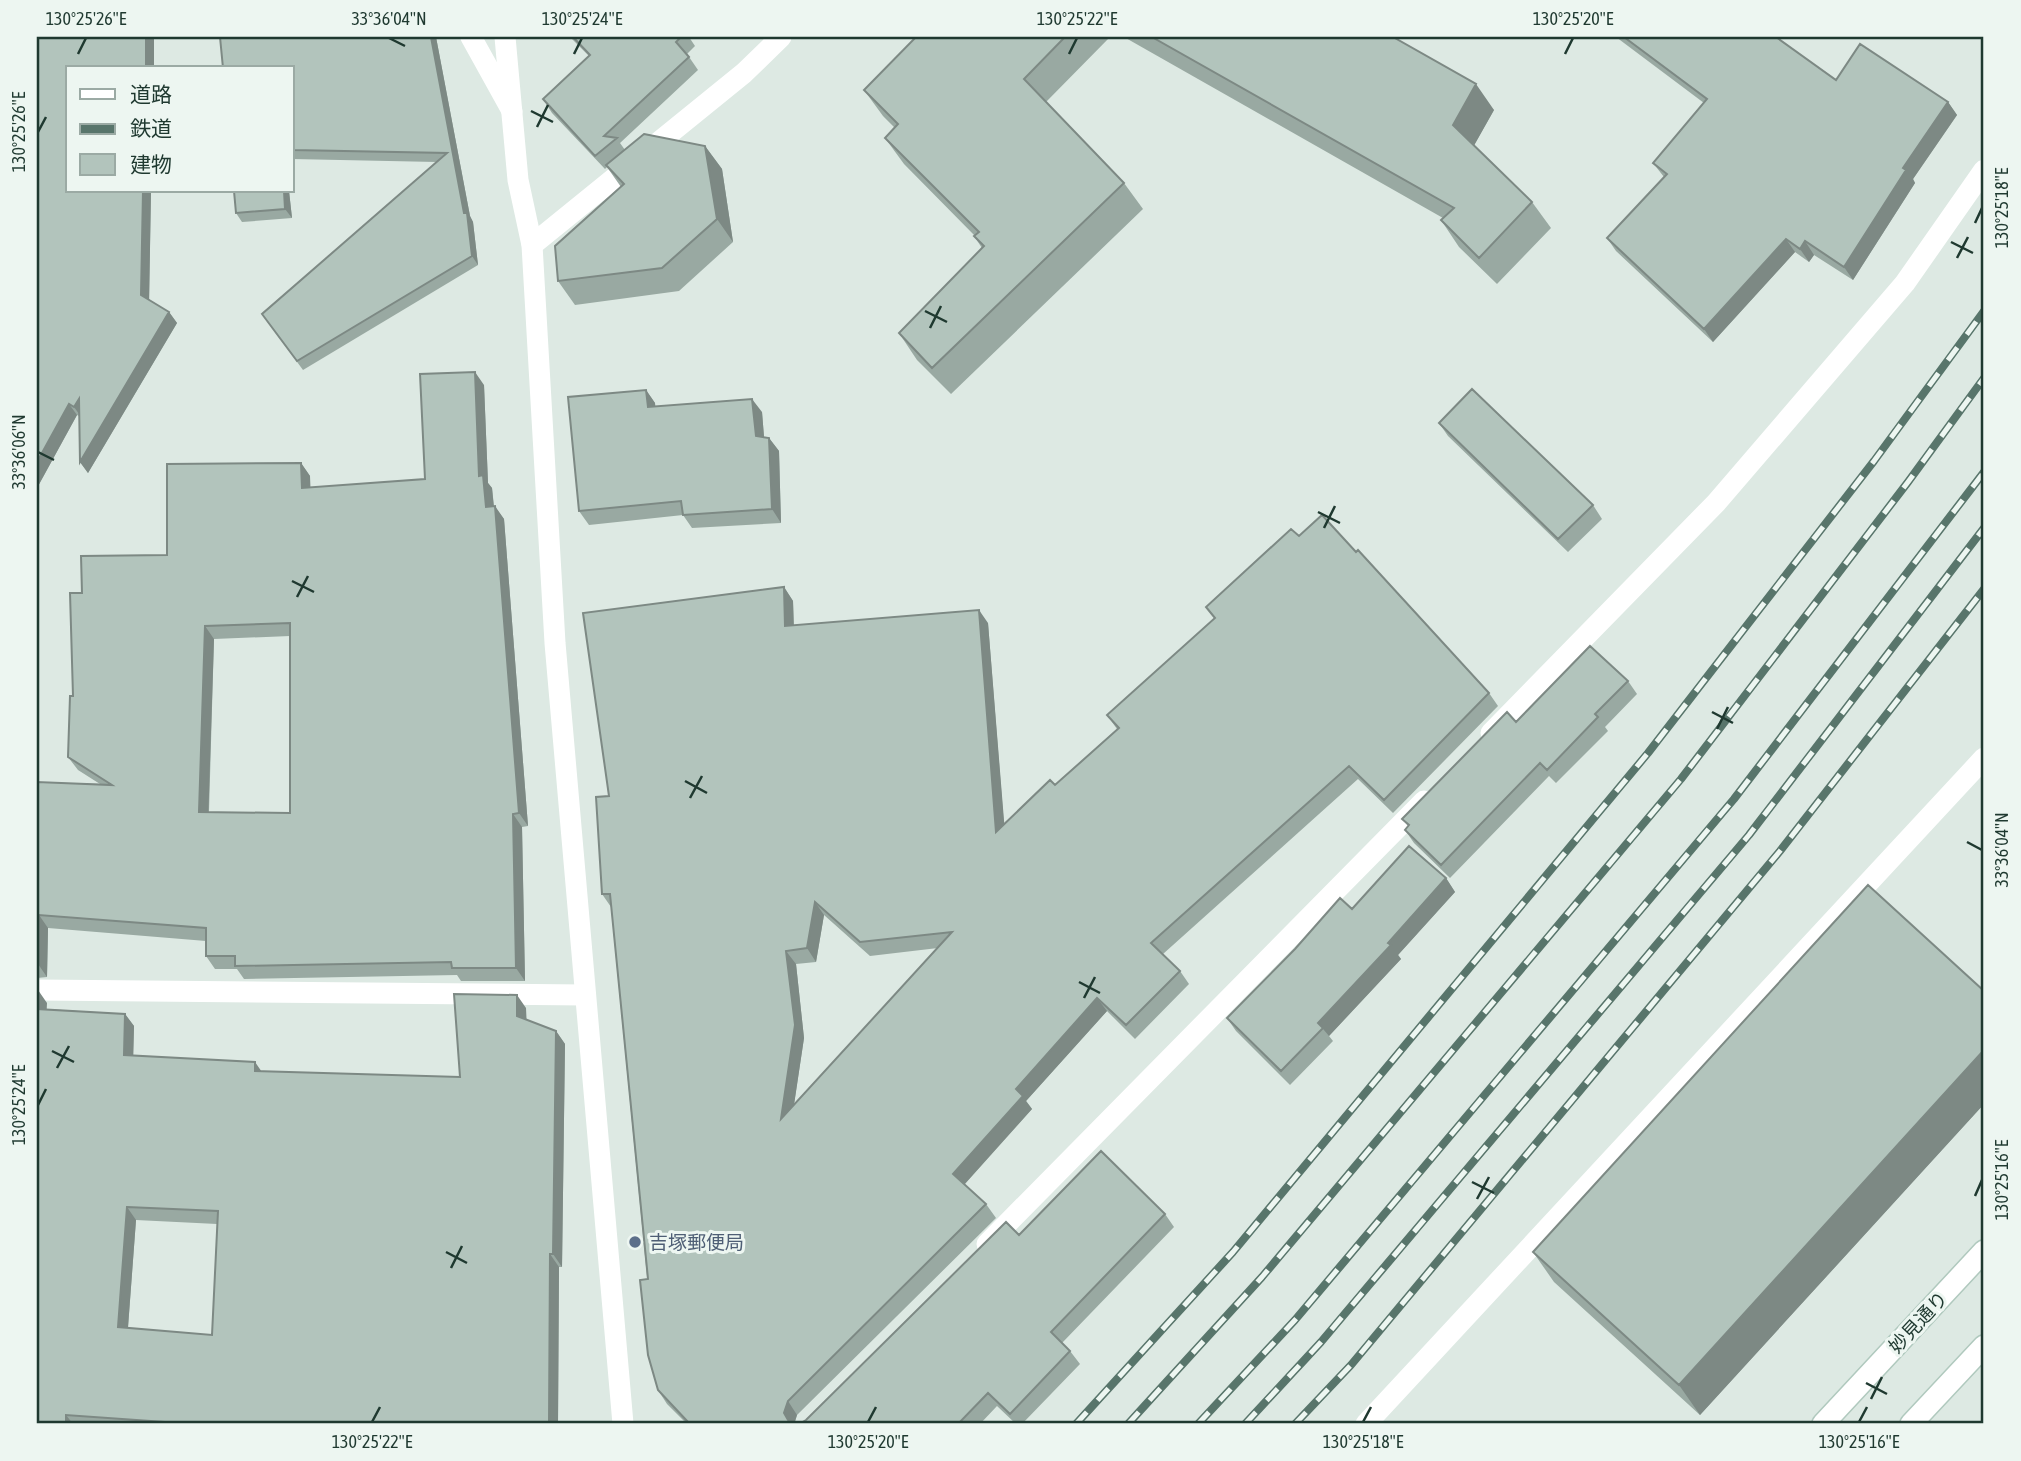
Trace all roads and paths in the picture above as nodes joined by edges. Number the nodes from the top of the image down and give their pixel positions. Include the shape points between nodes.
1 (471, 37) edge
2 (505, 37) edge
3 (781, 37) edge
4 (512, 111) junction
5 (1984, 170) edge
6 (532, 245) junction
7 (1481, 743) edge
8 (1984, 758) edge
9 (1442, 783) edge
10 (37, 990) edge
11 (585, 995) junction
12 (1984, 1251) edge
13 (972, 1260) edge
14 (1984, 1346) edge
15 (623, 1424) edge
16 (1366, 1424) edge
17 (1823, 1424) edge
18 (1912, 1424) edge

1 - 4 street
2 - 4 street
3 - 6 street via 744,73
4 - 6 street via 518,180
5 - 7 street via 1905,283 1716,503
6 - 11 street via 555,643
8 - 16 street
9 - 13 street
10 - 11 street
11 - 15 street
12 - 17 street, 妙見通り
14 - 18 street

